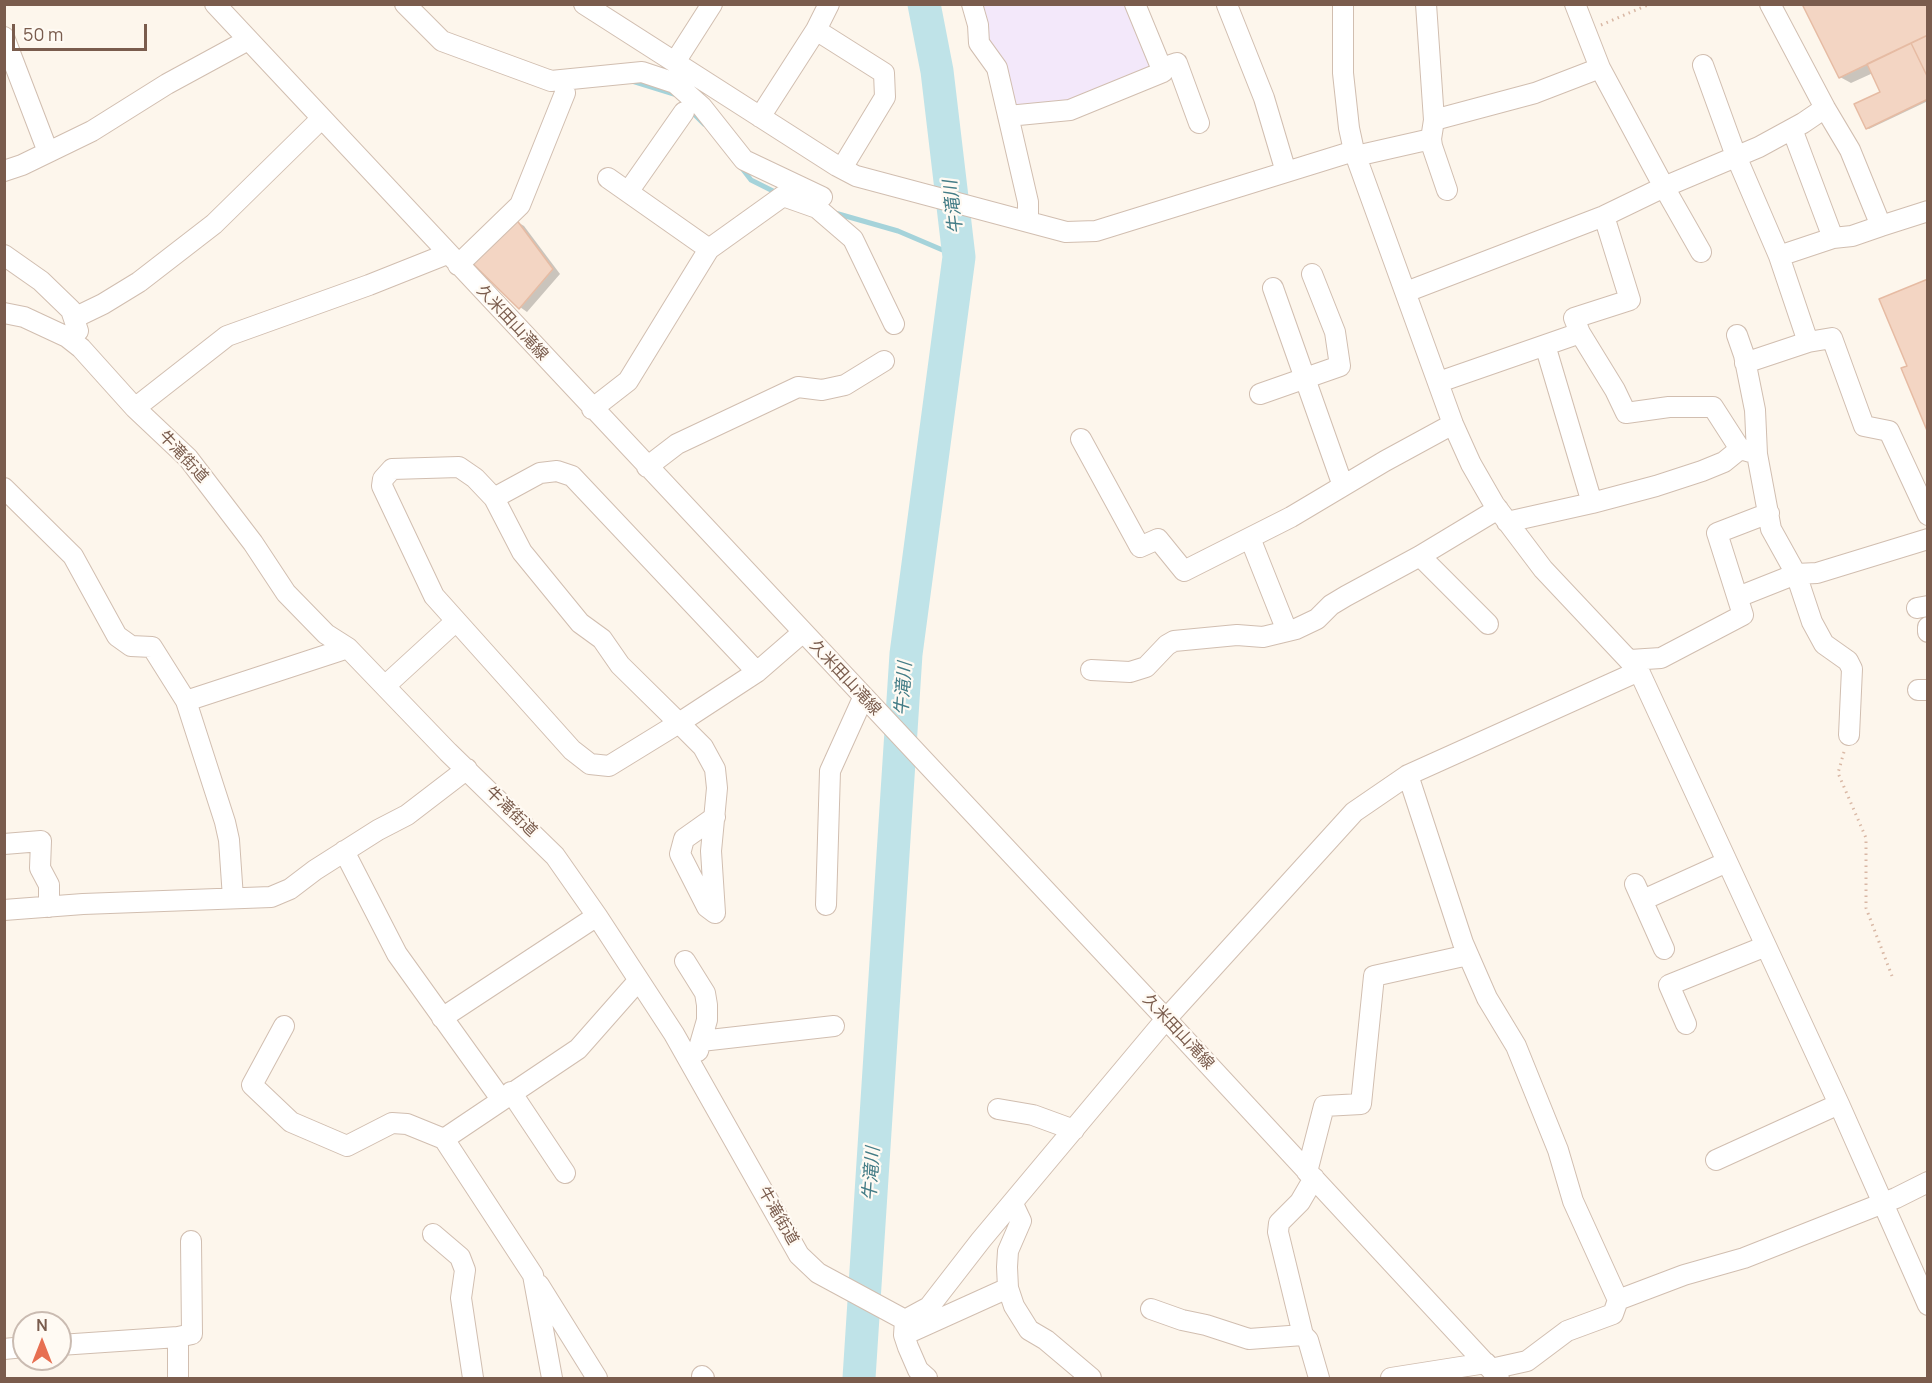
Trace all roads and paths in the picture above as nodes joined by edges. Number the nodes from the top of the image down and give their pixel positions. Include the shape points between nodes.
1 (214, 4) edge
2 (405, 4) edge
3 (712, 4) edge
4 (829, 4) edge
5 (972, 4) edge
6 (1135, 4) edge
7 (1343, 4) edge
8 (1426, 4) edge
9 (1575, 4) edge
10 (1650, 4) edge
11 (1770, 4) edge
12 (1227, 5) edge
13 (590, 6) edge
14 (816, 30) junction
15 (1586, 32) junction
16 (4, 37) edge
17 (248, 40) junction
18 (675, 62) junction
19 (1703, 65) dead end
20 (1162, 68) junction
21 (1600, 68) junction
22 (566, 93) dead end
23 (1825, 108) junction
24 (684, 112) dead end
25 (1008, 116) junction
26 (760, 117) junction
27 (321, 119) junction
28 (1199, 123) dead end
29 (1792, 129) junction
30 (1433, 130) junction
31 (48, 152) junction
32 (1355, 154) junction
33 (1736, 156) junction
34 (840, 167) junction
35 (4, 171) edge
36 (1286, 172) junction
37 (608, 178) dead end
38 (1664, 187) junction
39 (1447, 190) dead end
40 (628, 192) junction
41 (820, 203) junction
42 (1928, 211) edge
43 (1604, 216) junction
44 (1028, 222) junction
45 (1881, 226) junction
46 (1833, 238) junction
47 (709, 249) junction
48 (1701, 252) dead end
49 (4, 255) edge
50 (1779, 256) junction
51 (453, 260) junction
52 (1312, 274) dead end
53 (1273, 288) dead end
54 (1406, 292) junction
55 (4, 313) edge
56 (74, 318) junction
57 (894, 324) dead end
58 (1580, 333) junction
59 (1737, 335) dead end
60 (1808, 342) junction
61 (1545, 345) junction
62 (81, 348) junction
63 (884, 361) dead end
64 (1745, 363) junction
65 (1304, 379) junction
66 (1439, 382) junction
67 (1260, 394) dead end
68 (135, 408) junction
69 (592, 409) junction
70 (1453, 424) junction
71 (1081, 439) dead end
72 (1748, 452) junction
73 (647, 467) junction
74 (1343, 486) junction
75 (4, 488) edge
76 (494, 498) junction
77 (1592, 503) junction
78 (1769, 513) junction
79 (1928, 515) edge
80 (1503, 516) junction
81 (1250, 538) junction
82 (1928, 539) edge
83 (1420, 556) junction
84 (1796, 573) junction
85 (1738, 597) junction
86 (456, 621) junction
87 (1488, 624) dead end
88 (1928, 627) edge
89 (1287, 631) junction
90 (1928, 632) edge
91 (802, 633) junction
92 (348, 648) junction
93 (1634, 666) junction
94 (1091, 670) dead end
95 (757, 672) junction
96 (385, 686) junction
97 (186, 701) junction
98 (866, 701) junction
99 (679, 723) junction
100 (1849, 735) joint
101 (467, 769) junction
102 (1408, 775) junction
103 (715, 817) dead end
104 (4, 843) edge
105 (344, 851) junction
106 (1727, 862) junction
107 (233, 898) junction
108 (826, 905) dead end
109 (49, 907) junction
110 (4, 910) edge
111 (597, 916) junction
112 (1766, 946) junction
113 (1664, 948) dead end
114 (1468, 955) junction
115 (685, 961) dead end
116 (1892, 976) dead end
117 (638, 981) junction
118 (442, 1018) junction
119 (1166, 1019) junction
120 (1686, 1024) dead end
121 (284, 1026) dead end
122 (834, 1026) dead end
123 (700, 1041) junction
124 (693, 1067) junction
125 (506, 1096) junction
126 (1839, 1104) junction
127 (998, 1109) dead end
128 (1074, 1130) junction
129 (444, 1138) junction
130 (1716, 1160) dead end
131 (565, 1173) dead end
132 (1310, 1175) junction
133 (1928, 1182) edge
134 (1882, 1203) junction
135 (1013, 1204) junction
136 (433, 1234) dead end
137 (191, 1241) dead end
138 (533, 1275) junction
139 (1008, 1288) junction
140 (1618, 1300) junction
141 (1928, 1305) edge
142 (1151, 1308) dead end
143 (902, 1324) junction
144 (1303, 1335) junction
145 (178, 1337) junction
146 (72, 1344) edge
147 (1492, 1370) edge
148 (1428, 1375) edge
149 (178, 1378) edge
150 (473, 1378) edge
151 (552, 1378) edge
152 (597, 1378) edge
153 (927, 1378) edge
154 (1091, 1378) edge
155 (1319, 1378) edge
156 (1391, 1378) edge

1 - 17 street, 久米田山滝線
2 - 41 street via 442,40 551,81 642,72 675,83 702,107 744,160
3 - 18 street
4 - 14 street
5 - 25 street via 979,43 997,68
6 - 20 street
7 - 32 street via 1343,73 1348,128
8 - 30 street
9 - 15 street
10 - 15 path
11 - 23 street
12 - 36 street via 1264,98
13 - 18 street
14 - 26 street
14 - 34 street via 884,73 885,97
15 - 21 street
16 - 31 street
17 - 27 street, 久米田山滝線
17 - 31 street via 92,131
18 - 26 street
19 - 33 street
20 - 25 street via 1163,72 1070,110
20 - 28 street via 1177,63
21 - 30 street
21 - 38 street
22 - 51 street via 520,205
23 - 29 street
23 - 45 street via 1850,150
24 - 40 street
25 - 44 street via 1028,202
26 - 34 street
27 - 51 street, 久米田山滝線
27 - 56 street via 214,224 139,282
29 - 33 street
29 - 46 street
30 - 32 street
30 - 39 street
31 - 35 street
32 - 36 street
32 - 54 street
33 - 38 street
33 - 50 street
34 - 41 street
34 - 44 street via 856,176
36 - 44 street via 1096,231 1066,232
37 - 40 street
38 - 43 street
38 - 48 street
40 - 47 street
41 - 47 street via 783,196
41 - 57 street via 853,239
42 - 45 street
43 - 54 street
43 - 58 street via 1630,300 1574,318
45 - 46 street
46 - 50 street
47 - 69 street via 628,381
49 - 56 street via 40,281 71,310
50 - 60 street
51 - 68 street via 369,285 227,336
51 - 69 street, 久米田山滝線
52 - 65 street via 1335,332 1340,366
53 - 65 street
54 - 66 street
55 - 62 street, 牛滝街道 via 35,322
56 - 62 street
58 - 61 street
58 - 72 street via 1626,413 1669,407 1713,407
59 - 64 street
60 - 64 street
60 - 79 street via 1832,338 1864,426 1889,430
61 - 66 street
61 - 77 street
62 - 68 street, 牛滝街道
63 - 73 street via 845,385 822,390 798,387 677,444
64 - 72 street via 1755,410
65 - 67 street
65 - 74 street
66 - 70 street
68 - 92 street, 牛滝街道 via 188,458 286,593 326,634
69 - 73 street, 久米田山滝線
70 - 74 street
70 - 80 street via 1471,464
71 - 81 street via 1140,547 1158,539 1184,571
72 - 77 street via 1702,471
72 - 78 street
73 - 91 street, 久米田山滝線
74 - 81 street
75 - 97 street via 73,556 117,636 131,646 152,647
76 - 86 street via 459,467 392,469 383,479 382,486 434,596
76 - 95 street via 540,473 557,471 572,476
76 - 99 street via 522,552 580,623 602,639 620,665
77 - 80 street
78 - 84 street via 1772,529
78 - 85 street via 1717,533
80 - 83 street
80 - 93 street via 1543,569
81 - 89 street
82 - 84 street via 1817,573
83 - 87 street
83 - 89 street via 1331,605 1317,619
84 - 85 street
84 - 100 street via 1812,622 1824,644 1848,661 1852,669
85 - 93 street via 1743,615 1661,658
86 - 96 street
86 - 99 street via 572,750 590,764 609,766
88 - 90 street
89 - 94 street via 1263,637 1237,635 1174,641 1146,667 1130,672
91 - 95 street
91 - 98 street, 久米田山滝線
92 - 96 street, 牛滝街道
92 - 97 street
93 - 102 street
93 - 106 street
95 - 99 street
96 - 101 street, 牛滝街道
97 - 107 street via 225,822
98 - 108 street via 830,771
98 - 119 street, 久米田山滝線
99 - 103 street via 703,747 715,769
100 - 116 path via 1838,773 1866,838 1866,908
101 - 105 street via 407,815
101 - 111 street, 牛滝街道 via 555,856
102 - 114 street
102 - 119 street via 1354,812
104 - 109 street via 40,841 40,868 49,885
105 - 107 street via 290,889 271,897
105 - 118 street via 397,954
106 - 112 street
106 - 113 street via 1639,892
107 - 109 street
109 - 110 street
111 - 117 street, 牛滝街道
111 - 118 street
112 - 120 street via 1669,985
112 - 126 street
114 - 132 street via 1374,976 1362,1104 1324,1106
114 - 140 street via 1487,998 1516,1046 1558,1150 1573,1201
115 - 123 street via 705,993 707,1020
117 - 124 street, 牛滝街道
117 - 125 street via 578,1049
118 - 125 street
119 - 128 street
119 - 132 street, 久米田山滝線
121 - 129 street via 252,1086 291,1122 347,1146 392,1123
122 - 123 street
123 - 124 street
124 - 143 street, 牛滝街道 via 799,1255 818,1273
125 - 129 street
125 - 131 street
126 - 130 street
126 - 134 street
127 - 128 street via 1033,1115
128 - 135 street
129 - 138 street
132 - 144 street via 1300,1202 1279,1223 1278,1232
132 - 147 street, 久米田山滝線
133 - 134 street
134 - 140 street via 1744,1258
134 - 141 street
135 - 139 street via 1021,1221 1008,1251
135 - 143 street via 929,1307
136 - 150 street via 460,1257 465,1270 461,1298
137 - 145 street via 192,1334
138 - 151 street
138 - 152 street
139 - 143 street
139 - 154 street via 1029,1330
140 - 147 street via 1612,1314 1567,1331 1527,1361
142 - 144 street via 1250,1339
143 - 153 street via 918,1370
144 - 155 street
145 - 146 street
145 - 149 street
147 - 148 street
148 - 156 street

